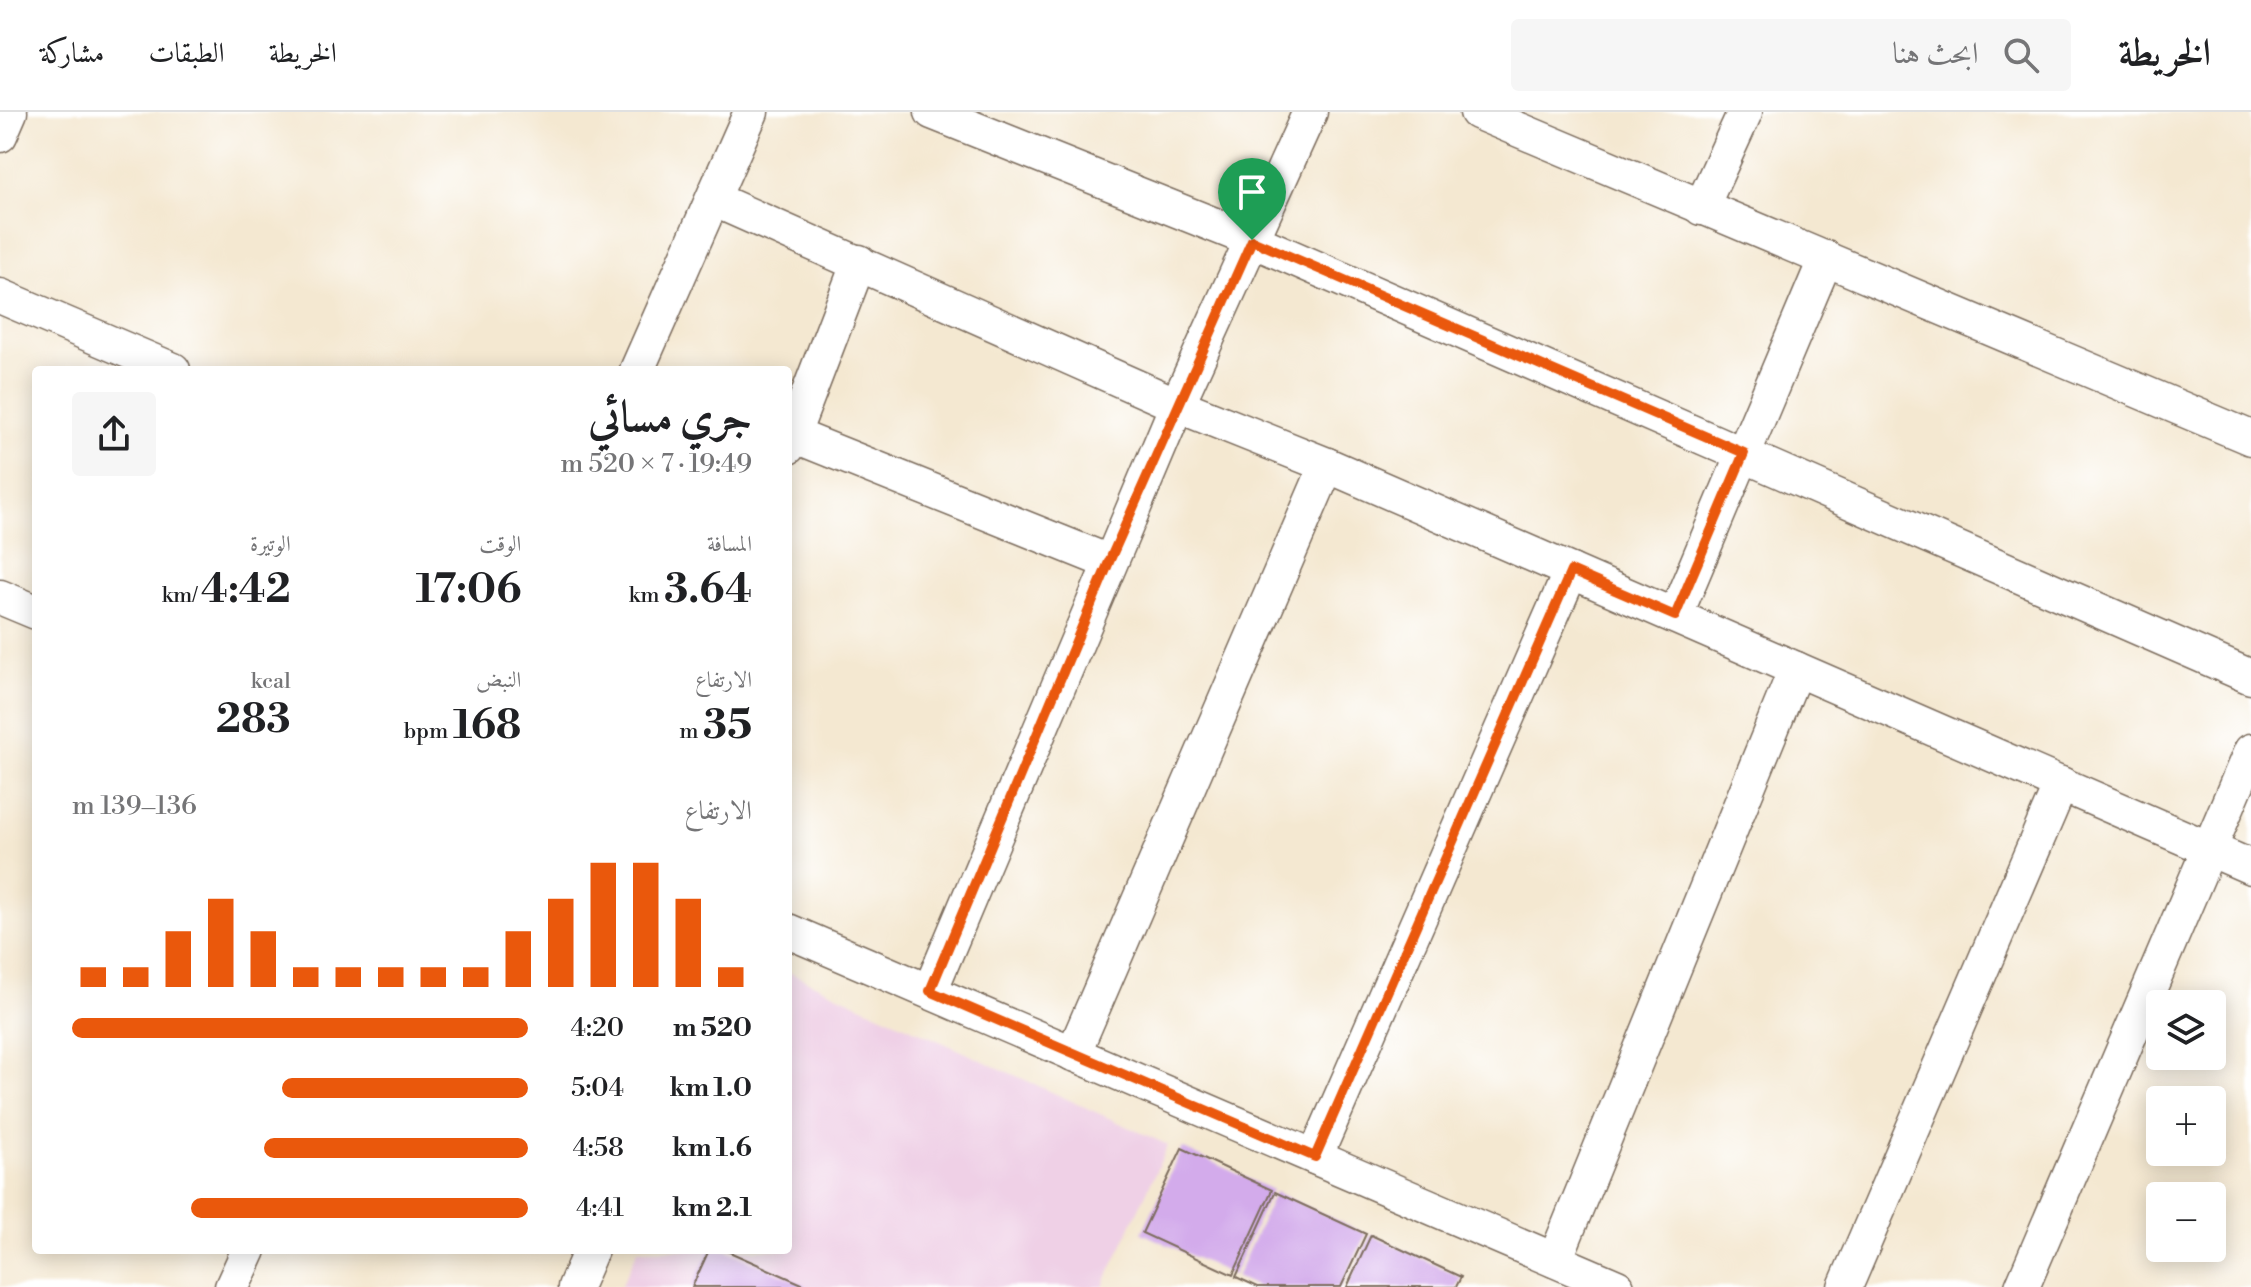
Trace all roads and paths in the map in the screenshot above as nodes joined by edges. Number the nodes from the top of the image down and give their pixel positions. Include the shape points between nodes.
1 (10, 112) edge
2 (751, 112) edge
3 (932, 112) edge
4 (1310, 112) edge
5 (1477, 112) edge
6 (1745, 112) edge
7 (0, 135) edge
8 (713, 199) junction
9 (1701, 208) junction
10 (1252, 240) junction
11 (1826, 258) junction
12 (859, 262) junction
13 (0, 296) edge
14 (164, 366) edge
15 (639, 366) edge
16 (1177, 405) junction
17 (792, 436) edge
18 (2251, 438) edge
19 (792, 442) edge
20 (1744, 453) junction
21 (1327, 465) junction
22 (1109, 562) junction
23 (1571, 571) junction
24 (0, 597) edge
25 (32, 610) edge
26 (1675, 616) junction
27 (1796, 669) junction
28 (2251, 677) edge
29 (2251, 751) edge
30 (2061, 784) junction
31 (2209, 848) junction
32 (2251, 867) edge
33 (792, 933) edge
34 (930, 991) junction
35 (1073, 1054) junction
36 (1315, 1157) junction
37 (247, 1254) edge
38 (589, 1254) edge
39 (1555, 1260) junction
40 (232, 1287) edge
41 (575, 1287) edge
42 (1617, 1287) edge
43 (1845, 1287) edge
44 (2022, 1287) edge

1 - 7 street
2 - 8 street
3 - 10 street
4 - 10 street
5 - 9 street
6 - 9 street
8 - 12 street
8 - 15 street
9 - 11 street
10 - 16 street
10 - 20 street
11 - 18 street
11 - 20 street
12 - 16 street
12 - 17 street
13 - 14 street
16 - 21 street
16 - 22 street
19 - 22 street
20 - 26 street
20 - 28 street
21 - 23 street
21 - 35 street
22 - 34 street
23 - 26 street
23 - 36 street
24 - 25 street
26 - 27 street
27 - 30 street
27 - 39 street
29 - 31 street
30 - 31 street
30 - 43 street
31 - 32 street
31 - 44 street
33 - 34 street
34 - 35 street
35 - 36 street
36 - 39 street
37 - 40 street
38 - 41 street
39 - 42 street

